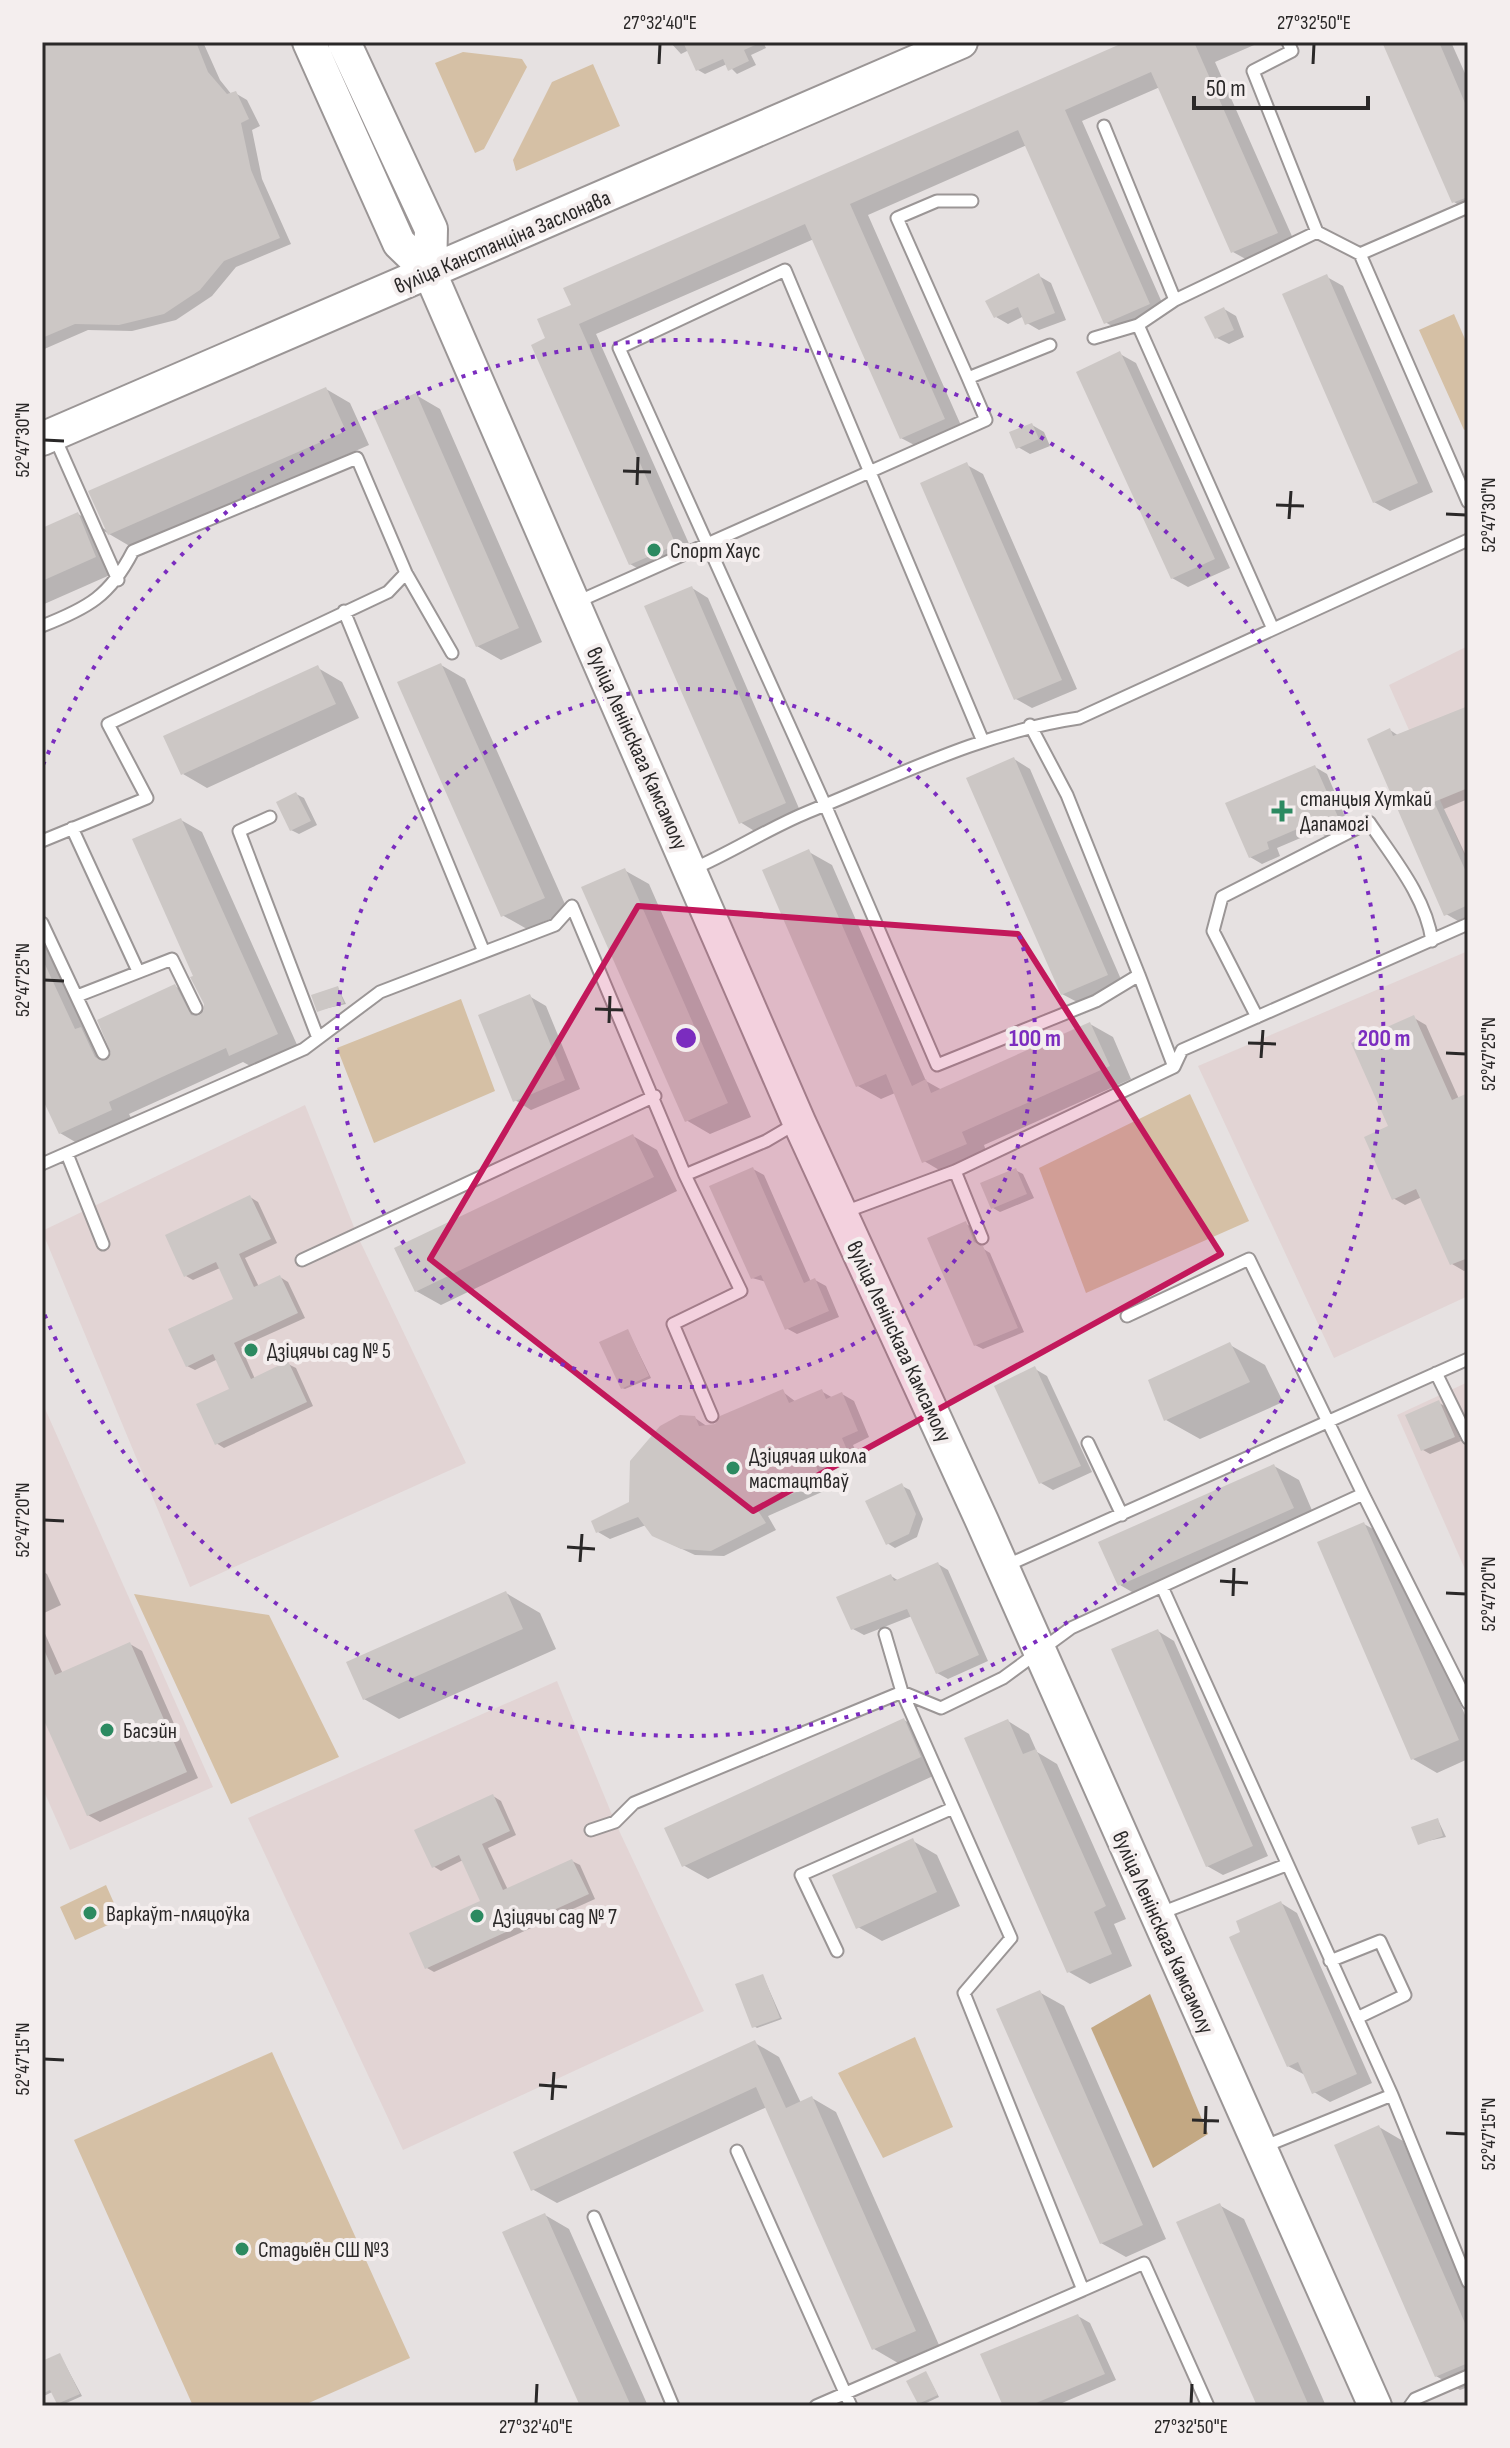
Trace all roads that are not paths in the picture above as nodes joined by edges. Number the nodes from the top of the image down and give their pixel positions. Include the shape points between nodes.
1 (309, 42) edge
2 (344, 42) edge
3 (961, 42) edge
4 (1288, 42) edge
5 (1104, 126) dead end
6 (972, 201) dead end
7 (1468, 207) edge
8 (1317, 232) junction
9 (1360, 254) junction
10 (430, 273) junction
11 (1175, 300) junction
12 (1138, 325) junction
13 (1094, 338) dead end
14 (1050, 345) dead end
15 (968, 378) junction
16 (48, 437) edge
17 (870, 472) junction
18 (1468, 502) edge
19 (1468, 540) edge
20 (708, 543) junction
21 (406, 573) junction
22 (118, 580) junction
23 (572, 604) junction
24 (344, 611) junction
25 (42, 626) edge
26 (1273, 629) junction
27 (452, 653) dead end
28 (1030, 725) junction
29 (982, 739) junction
30 (826, 807) junction
31 (270, 817) dead end
32 (72, 828) junction
33 (42, 841) edge
34 (692, 870) junction
35 (42, 923) edge
36 (1468, 924) edge
37 (1432, 941) junction
38 (484, 952) junction
39 (138, 971) junction
40 (1139, 975) junction
41 (77, 996) junction
42 (196, 1008) dead end
43 (1257, 1017) junction
44 (318, 1038) junction
45 (103, 1053) dead end
46 (1174, 1067) junction
47 (655, 1096) junction
48 (799, 1122) junction
49 (67, 1154) junction
50 (42, 1164) edge
51 (955, 1171) junction
52 (685, 1175) junction
53 (842, 1213) junction
54 (982, 1238) dead end
55 (103, 1244) dead end
56 (302, 1260) dead end
57 (1127, 1316) dead end
58 (1468, 1359) edge
59 (1436, 1373) junction
60 (712, 1416) dead end
61 (1329, 1422) junction
62 (1468, 1438) edge
63 (1088, 1443) dead end
64 (1363, 1494) junction
65 (1122, 1515) junction
66 (1003, 1567) junction
67 (1163, 1589) junction
68 (885, 1634) dead end
69 (1039, 1654) junction
70 (902, 1692) junction
71 (1468, 1703) edge
72 (953, 1808) junction
73 (591, 1830) dead end
74 (1286, 1865) junction
75 (1157, 1914) junction
76 (837, 1951) dead end
77 (1330, 1961) junction
78 (1357, 2018) junction
79 (1392, 2095) junction
80 (1258, 2149) junction
81 (737, 2151) dead end
82 (594, 2217) dead end
83 (1468, 2282) edge
84 (1083, 2290) junction
85 (1468, 2376) edge
86 (845, 2394) junction
87 (673, 2406) edge
88 (816, 2406) edge
89 (851, 2406) edge
90 (1208, 2406) edge
91 (1375, 2406) edge
92 (1410, 2406) edge

1 - 10 main road, вуліца Ленінскага Камсамолу via 399,243
2 - 10 main road, вуліца Ленінскага Камсамолу via 431,229
3 - 10 main road, вуліца Канстанціна Заслонава
4 - 8 lane via 1292,51 1253,71
5 - 11 lane
6 - 15 lane via 937,201 897,218
7 - 9 lane
8 - 9 lane
8 - 11 lane
9 - 18 lane
10 - 16 main road, вуліца Канстанціна Заслонава
10 - 23 main road, вуліца Ленінскага Камсамолу
11 - 12 lane
12 - 13 lane
12 - 26 lane
14 - 15 lane
15 - 17 lane via 986,420
16 - 22 lane
17 - 20 lane
17 - 20 lane via 785,270 619,348
17 - 29 lane
19 - 26 lane
20 - 23 lane
20 - 30 lane
21 - 22 lane via 357,458 133,551
21 - 24 lane via 388,592
21 - 27 lane
22 - 25 lane via 87,609
23 - 34 main road, вуліца Ленінскага Камсамолу
24 - 32 lane via 108,724 147,798
24 - 38 lane
26 - 28 lane via 1079,718
28 - 29 lane
28 - 40 lane via 1067,795
29 - 30 lane
30 - 34 lane
30 - 40 lane via 937,1065 1096,1001
31 - 44 lane via 239,831
32 - 33 lane
32 - 39 lane
34 - 48 main road, вуліца Ленінскага Камсамолу
35 - 41 lane
36 - 37 lane
37 - 43 lane
37 - 43 lane via 1429,922 1403,872 1369,822 1222,897 1213,931
38 - 44 lane via 380,992
38 - 47 lane via 555,925 572,906
39 - 41 lane
39 - 42 lane via 172,959
40 - 46 lane
41 - 45 lane
43 - 46 lane via 1182,1050
44 - 49 lane via 304,1049
46 - 51 lane
47 - 52 lane
47 - 56 lane
48 - 52 lane
48 - 53 main road, вуліца Ленінскага Камсамолу
49 - 50 lane
49 - 55 lane
51 - 53 lane
51 - 54 lane
52 - 60 lane via 741,1291 673,1324
53 - 66 main road, вуліца Ленінскага Камсамолу
57 - 61 lane via 1249,1259
58 - 59 lane
59 - 61 lane
59 - 62 lane
61 - 64 lane
61 - 65 lane
63 - 65 lane
64 - 67 lane
64 - 71 lane
65 - 66 lane
66 - 69 main road, вуліца Ленінскага Камсамолу
67 - 69 lane via 1071,1628
67 - 74 lane
68 - 70 lane
69 - 70 lane via 941,1708
69 - 75 main road, вуліца Ленінскага Камсамолу
70 - 72 lane
70 - 73 lane via 634,1803 615,1822
72 - 76 lane via 801,1875
72 - 84 lane via 1011,1938 964,1993
74 - 75 lane
74 - 77 lane
75 - 80 main road, вуліца Ленінскага Камсамолу
77 - 78 lane
77 - 78 lane via 1380,1941 1387,1954 1405,1995
78 - 79 lane
79 - 80 lane
79 - 83 lane
80 - 91 main road, вуліца Ленінскага Камсамолу
81 - 86 lane
82 - 87 lane
84 - 86 lane
84 - 90 lane via 1144,2263
85 - 92 lane
86 - 88 lane
86 - 89 lane

